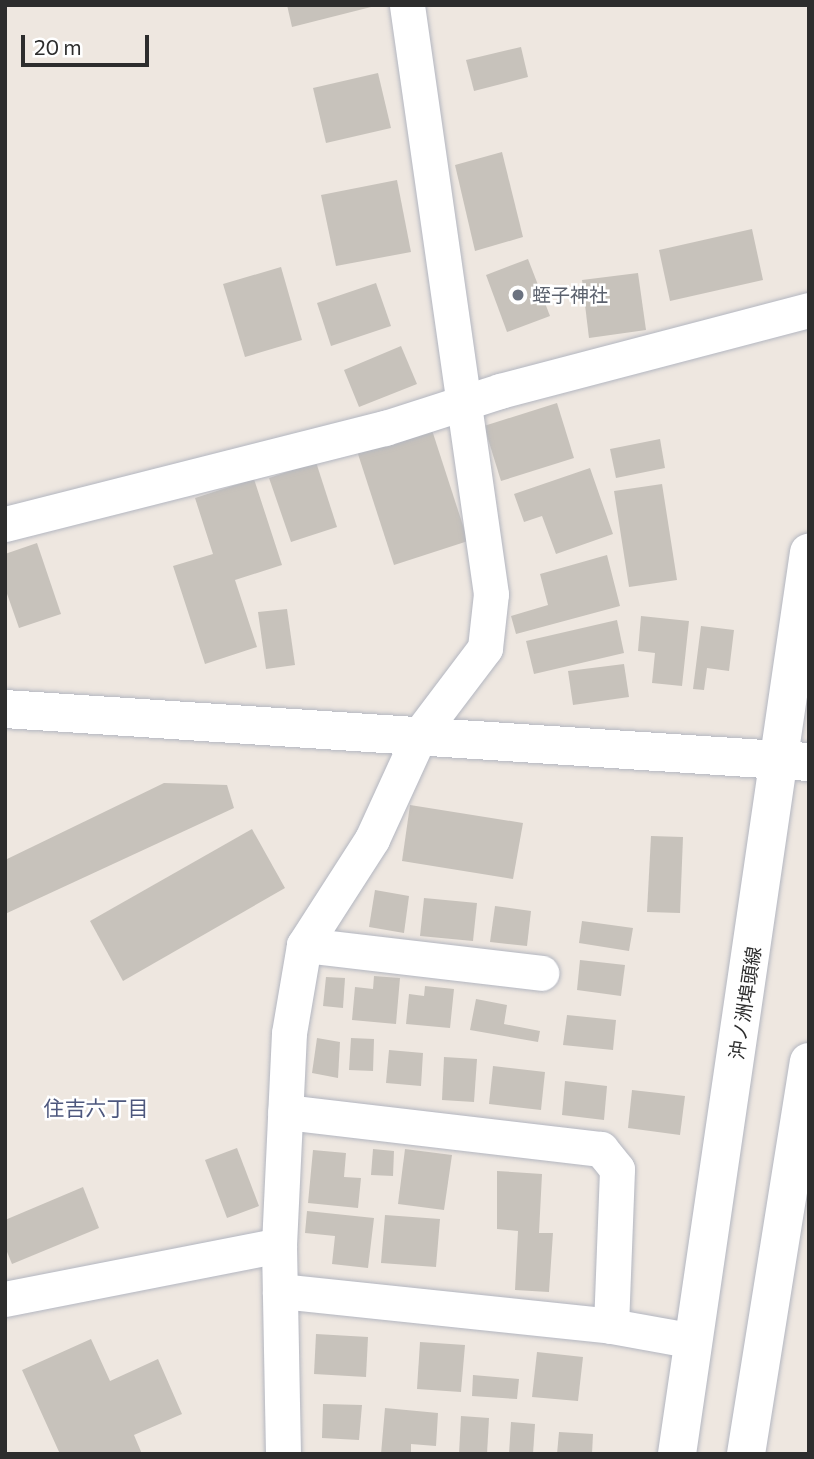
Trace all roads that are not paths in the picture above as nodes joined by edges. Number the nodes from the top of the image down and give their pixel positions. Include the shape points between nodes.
1 (407, 5) edge
2 (809, 310) edge
3 (462, 405) junction
4 (5, 524) edge
5 (809, 553) edge
6 (5, 709) edge
7 (420, 734) junction
8 (795, 761) edge
9 (304, 945) junction
10 (541, 974) dead end
11 (809, 1062) edge
12 (285, 1112) junction
13 (279, 1245) junction
14 (281, 1291) junction
15 (5, 1298) edge
16 (611, 1326) junction
17 (694, 1341) junction
18 (283, 1454) edge
19 (677, 1454) edge
20 (746, 1454) edge

1 - 3 street
2 - 3 street
3 - 4 street
3 - 7 street via 491,594 485,648
5 - 8 main road, 沖ノ洲埠頭線
6 - 7 main road
7 - 8 main road
7 - 9 street via 372,839
8 - 17 main road, 沖ノ洲埠頭線
9 - 10 street
9 - 12 street via 289,1033
11 - 20 main road
12 - 13 street
12 - 16 street via 601,1149 617,1169
13 - 14 street
13 - 15 street
14 - 16 street
14 - 18 street
16 - 17 street
17 - 19 main road, 沖ノ洲埠頭線

